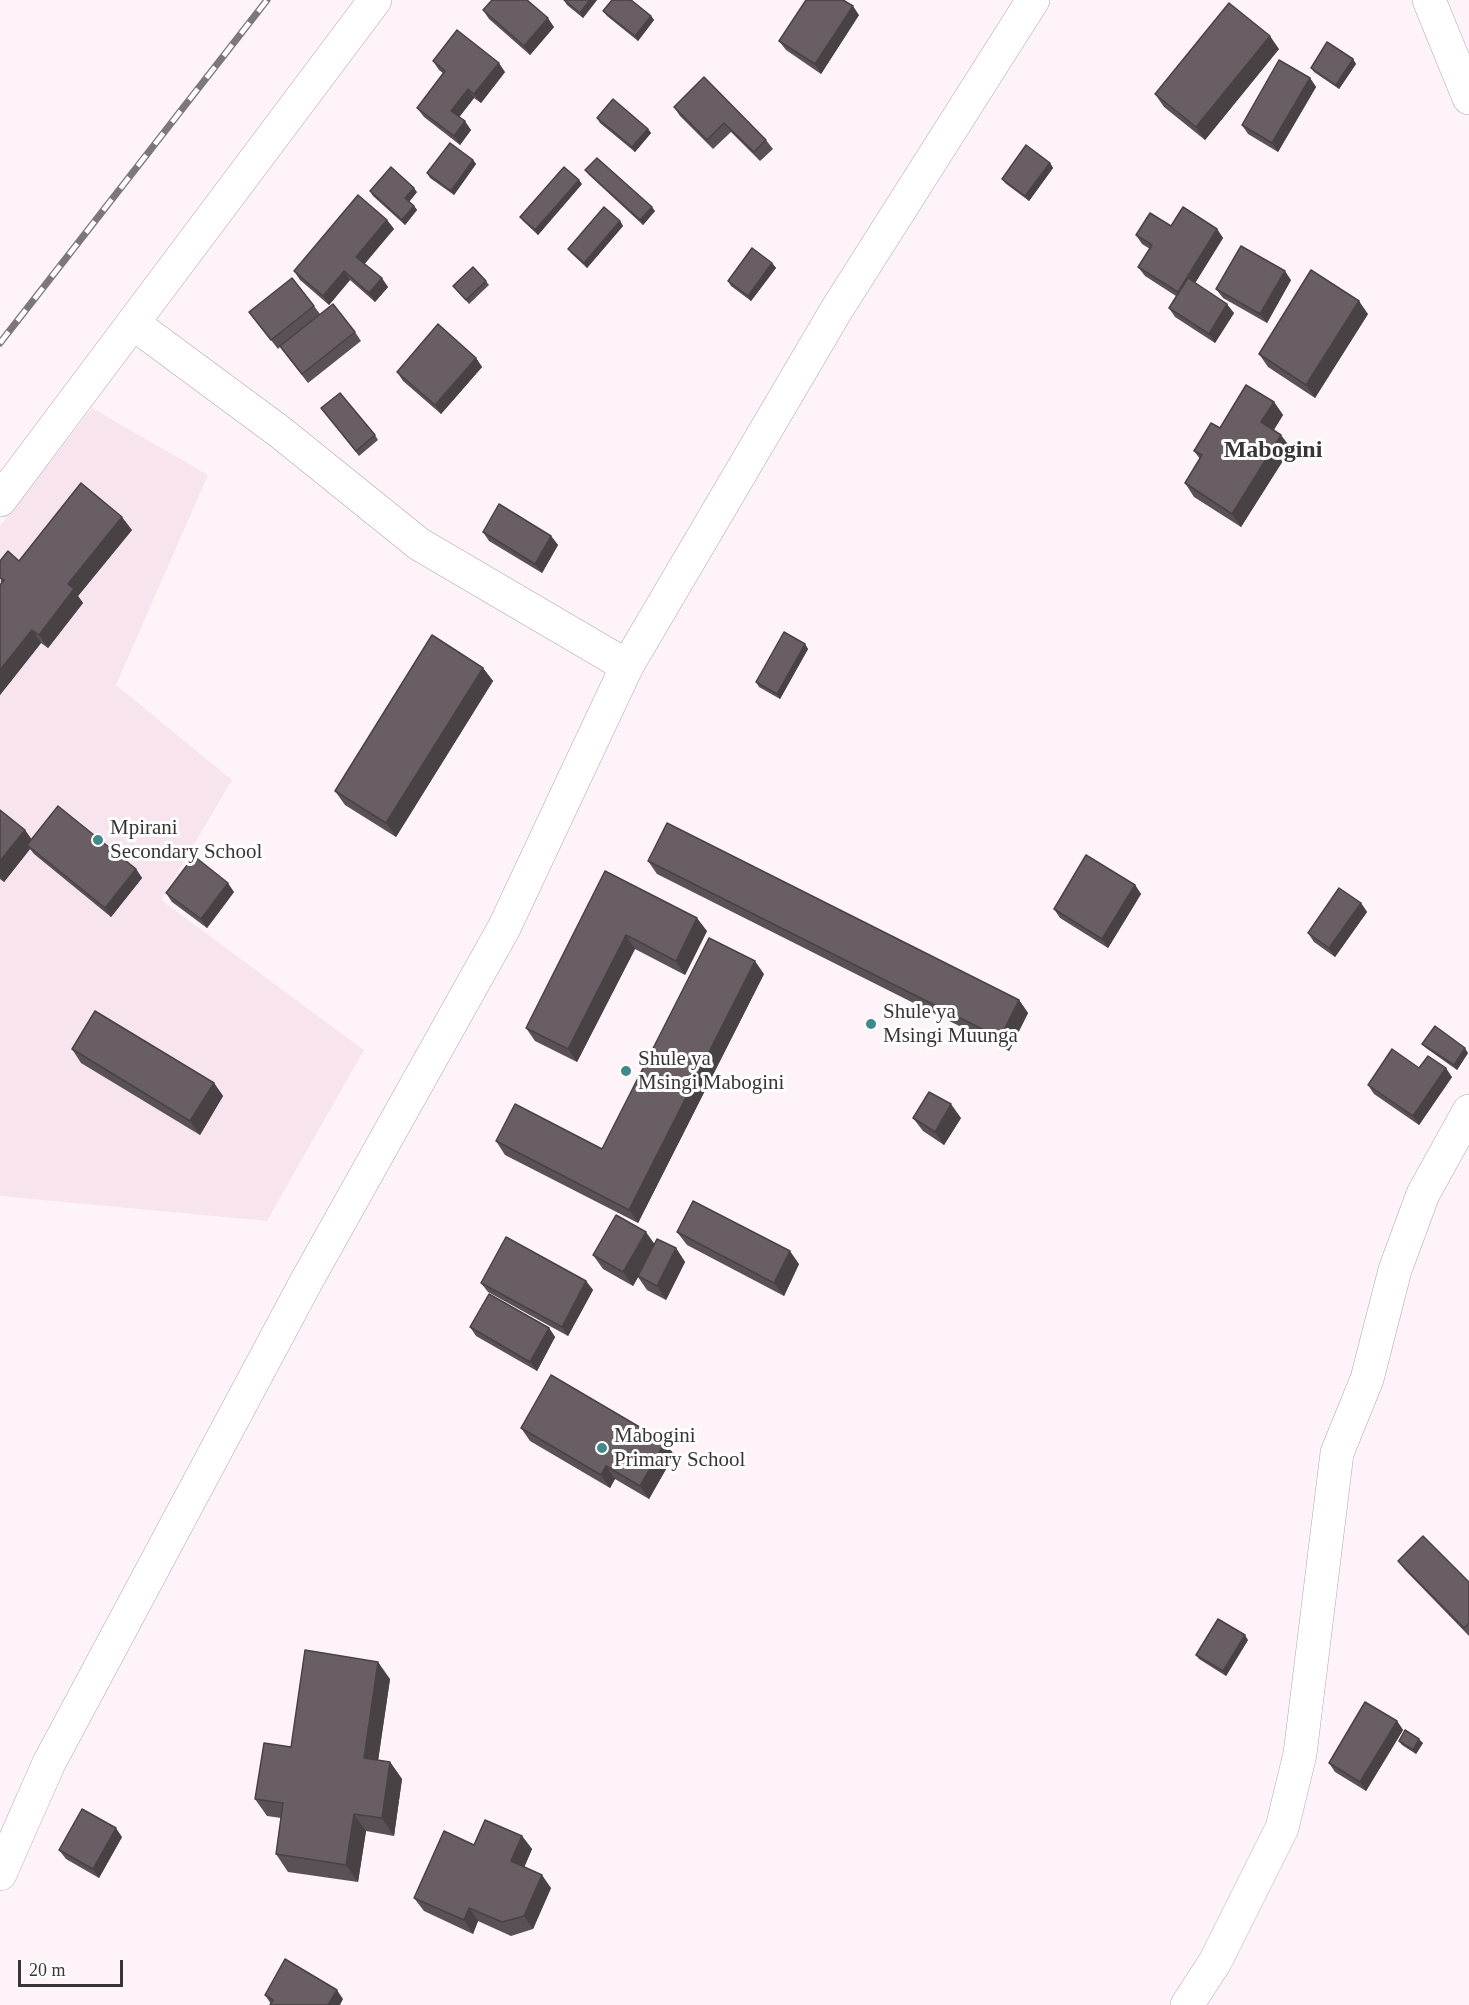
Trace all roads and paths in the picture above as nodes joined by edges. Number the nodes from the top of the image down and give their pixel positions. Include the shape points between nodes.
1 (375, 0) edge
2 (1033, 0) edge
3 (1429, 0) edge
4 (1469, 98) edge
5 (134, 324) junction
6 (0, 500) edge
7 (627, 666) junction
8 (1469, 1111) edge
9 (0, 1874) edge
10 (1187, 2005) edge

1 - 5 street
2 - 7 street via 837,309
3 - 4 street
5 - 6 street
5 - 7 street via 279,432 418,544
7 - 9 street via 504,928 306,1282 65,1732
8 - 10 street via 1423,1194 1395,1270 1367,1379 1337,1452 1300,1754 1282,1828 1215,1962

